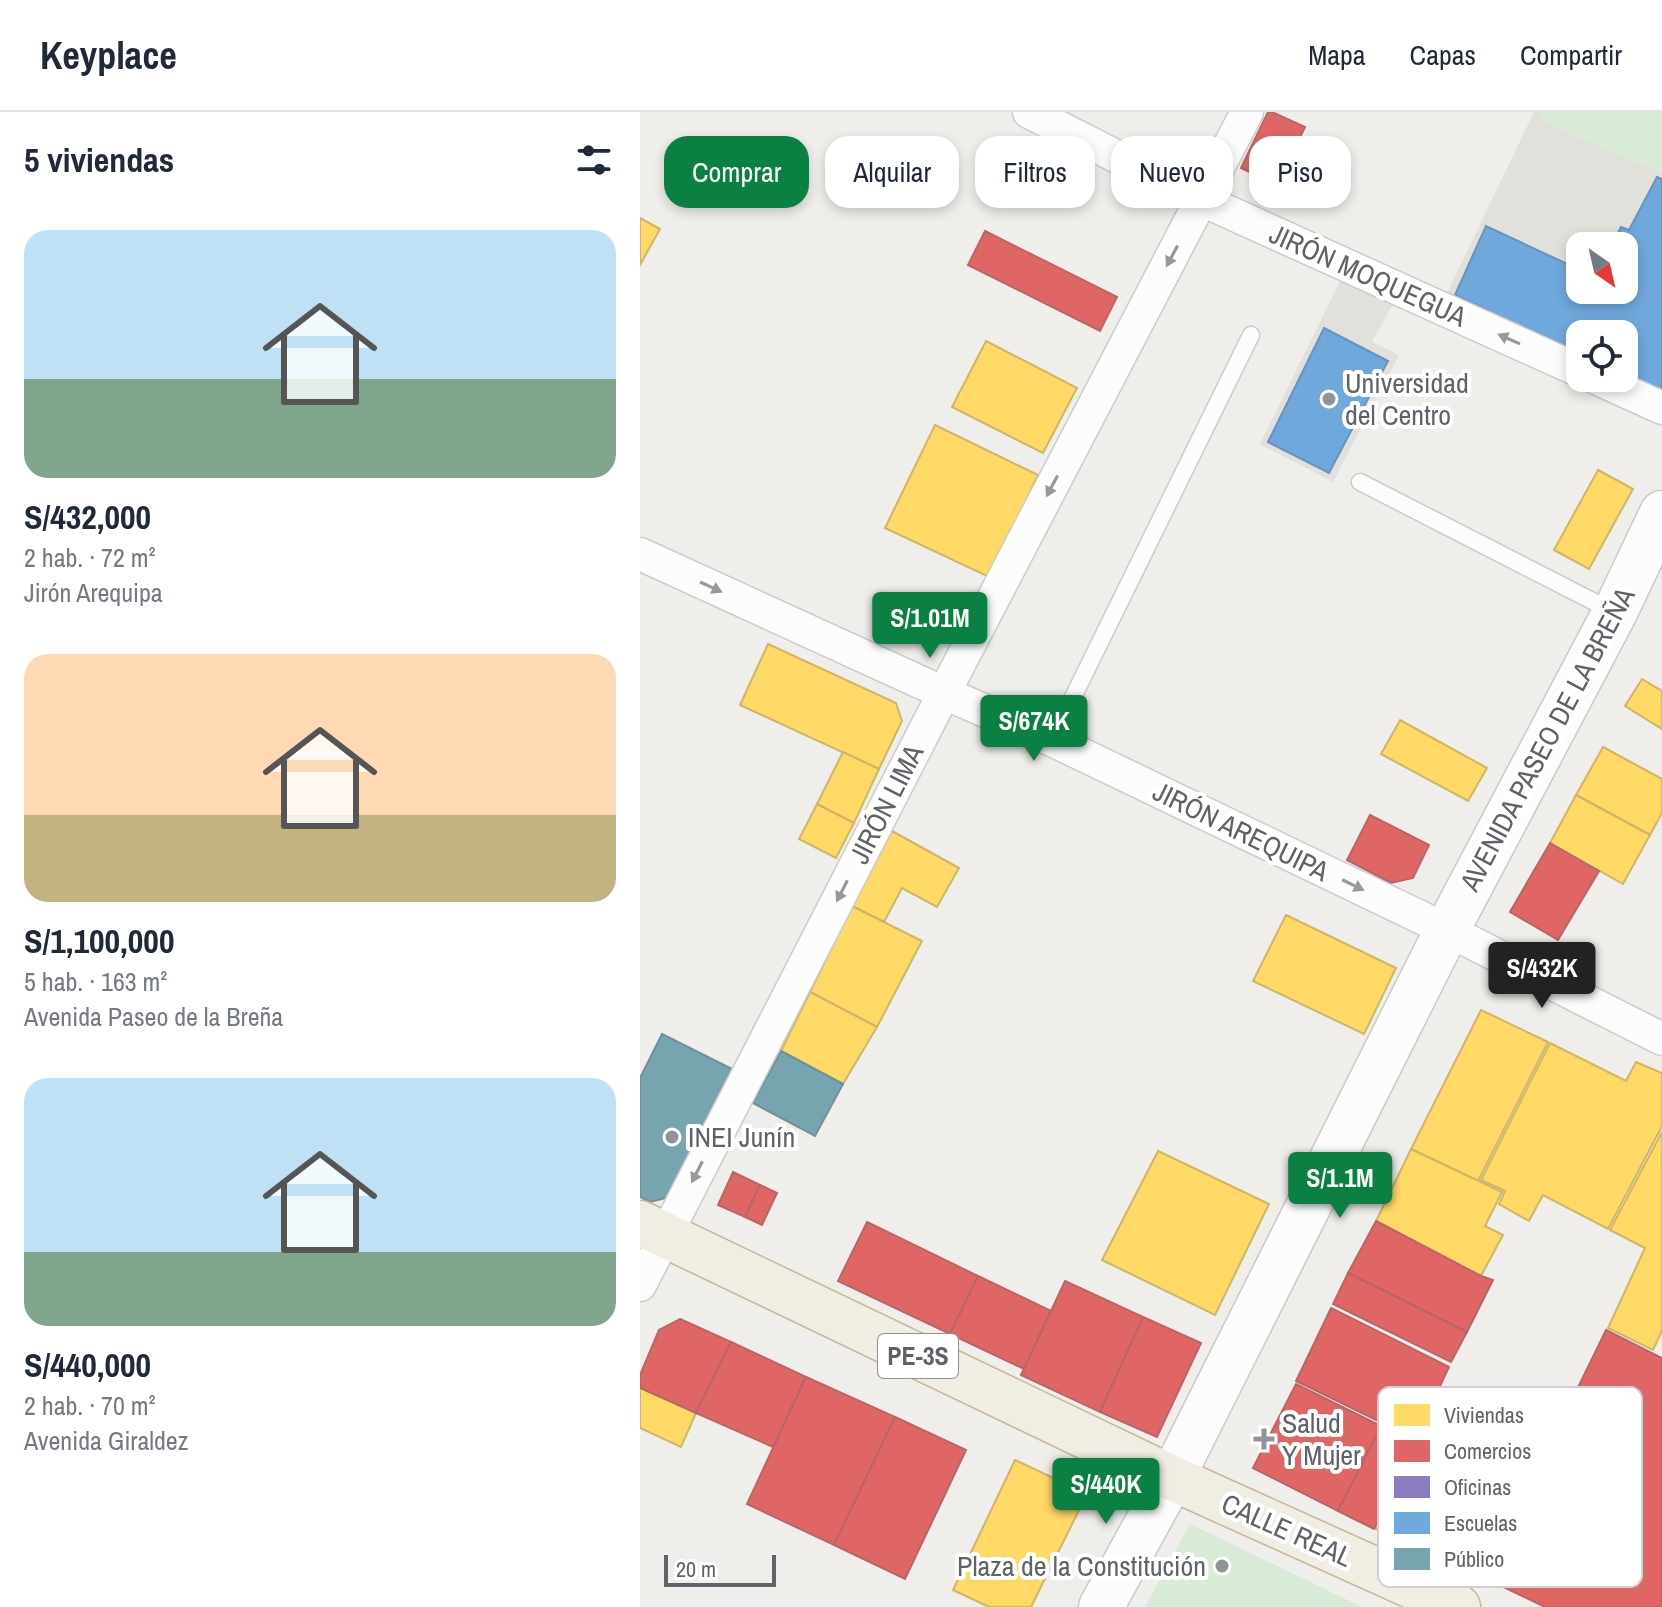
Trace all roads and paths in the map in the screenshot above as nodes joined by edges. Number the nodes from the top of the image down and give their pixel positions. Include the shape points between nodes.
1 (1029, 112) edge
2 (1247, 112) edge
3 (1233, 139) edge
4 (1111, 154) edge
5 (1198, 208) edge
6 (1220, 208) edge
7 (1251, 335) dead end
8 (1566, 365) edge
9 (1627, 392) edge
10 (1662, 408) edge
11 (1360, 482) dead end
12 (1662, 513) edge
13 (640, 554) edge
14 (1615, 612) junction
15 (944, 693) junction
16 (1052, 740) junction
17 (1447, 930) junction
18 (1662, 1039) edge
19 (652, 1229) edge
20 (640, 1285) edge
21 (1172, 1478) junction
22 (1378, 1571) edge
23 (1414, 1587) edge
24 (1101, 1607) edge
25 (1458, 1607) edge

1 - 4 street, JIRÓN MOQUEGUA
2 - 3 street, JIRÓN LIMA
5 -> 15 street, JIRÓN LIMA
8 -> 6 street, JIRÓN MOQUEGUA
7 - 16 lane
9 - 10 street
11 - 14 lane
12 - 14 street, AVENIDA PASEO DE LA BREÑA
13 -> 15 street, JIRÓN AREQUIPA
14 - 17 street, AVENIDA PASEO DE LA BREÑA
15 - 16 street, JIRÓN AREQUIPA
15 -> 19 street, JIRÓN LIMA
16 -> 17 street, JIRÓN AREQUIPA
17 - 18 street, JIRÓN AREQUIPA
17 - 21 street, AVENIDA PASEO DE LA BREÑA
19 - 20 street, JIRÓN LIMA
19 - 21 highway, CALLE REAL / PE-3S
21 - 22 highway, CALLE REAL / PE-3S
21 - 24 street, AVENIDA PASEO DE LA BREÑA
23 - 25 highway, CALLE REAL / PE-3S

